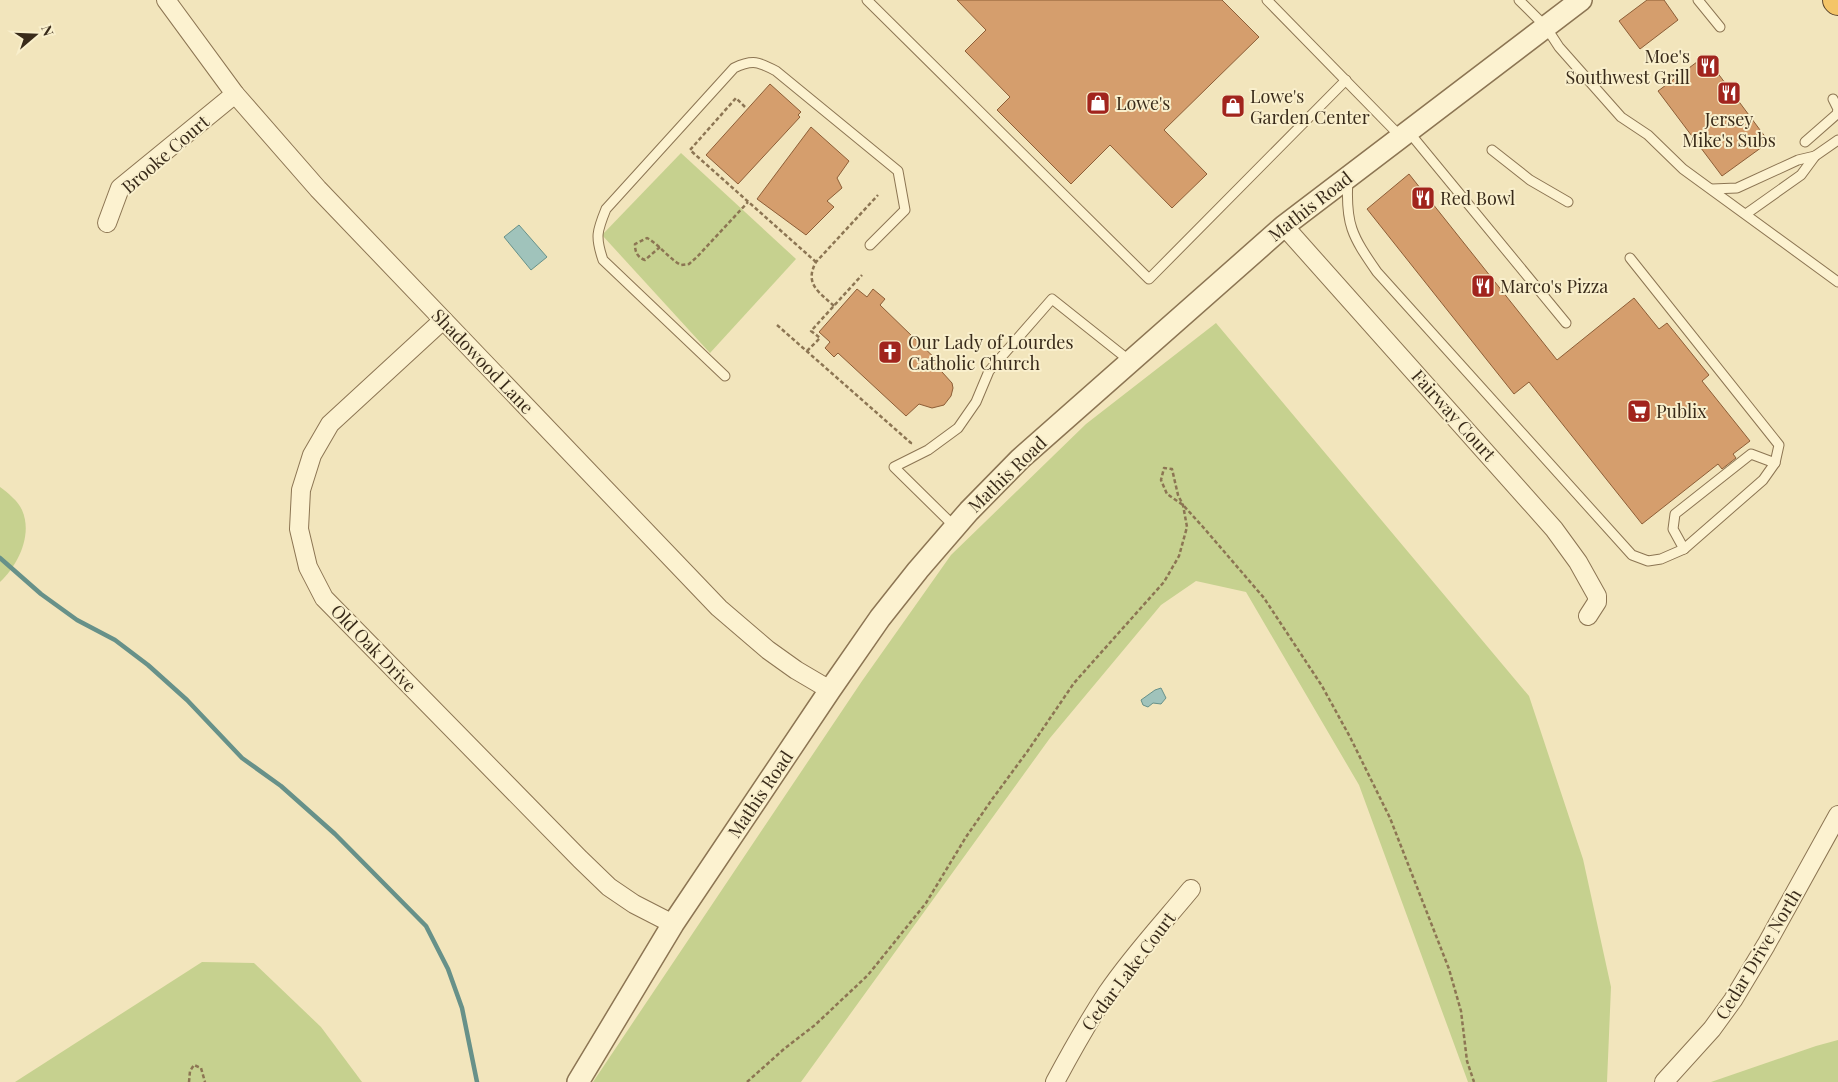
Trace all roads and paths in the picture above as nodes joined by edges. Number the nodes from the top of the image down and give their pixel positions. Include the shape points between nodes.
1 (166, 0) edge
2 (866, 0) edge
3 (1267, 0) edge
4 (1519, 0) edge
5 (1581, 0) edge
6 (1698, 0) edge
7 (1546, 27) junction
8 (1720, 27) dead end
9 (1346, 80) junction
10 (235, 94) junction
11 (1833, 100) dead end
12 (745, 107) dead end
13 (1405, 134) junction
14 (1838, 140) edge
15 (1805, 142) dead end
16 (1492, 150) dead end
17 (1815, 156) junction
18 (1348, 176) junction
19 (1712, 189) junction
20 (878, 195) dead end
21 (748, 202) junction
22 (1568, 202) dead end
23 (1746, 214) junction
24 (107, 224) dead end
25 (1284, 226) junction
26 (870, 245) dead end
27 (660, 247) junction
28 (1630, 258) dead end
29 (816, 262) junction
30 (862, 275) dead end
31 (1838, 282) edge
32 (834, 306) junction
33 (443, 320) junction
34 (1566, 323) dead end
35 (777, 325) dead end
36 (807, 351) junction
37 (1130, 361) junction
38 (725, 376) dead end
39 (904, 462) junction
40 (1775, 463) junction
41 (1183, 505) junction
42 (955, 527) junction
43 (1684, 549) junction
44 (1588, 616) dead end
45 (830, 690) junction
46 (1838, 815) edge
47 (1191, 889) dead end
48 (673, 924) junction
49 (189, 1082) edge
50 (205, 1082) edge
51 (578, 1082) edge
52 (747, 1082) edge
53 (1055, 1082) edge
54 (1474, 1082) edge
55 (1664, 1082) edge

1 - 10 street, Shadowood Lane
2 - 9 lane via 1149,279
3 - 9 lane
4 - 7 lane
5 - 7 street, Mathis Road
6 - 8 lane
7 - 13 street, Mathis Road
7 - 19 lane via 1559,47 1621,117
9 - 13 lane
10 - 24 street, Brooke Court via 120,188
10 - 33 street, Shadowood Lane via 318,189
11 - 15 lane via 1838,109 1836,114
12 - 21 path via 736,98 690,150
13 - 18 street, Mathis Road
13 - 34 lane
14 - 17 lane
16 - 22 lane via 1530,180
17 - 19 lane via 1798,160 1737,188
17 - 23 lane via 1801,175
18 - 25 street, Mathis Road
18 - 43 lane via 1346,201 1349,224 1357,243 1377,272 1579,497 1632,555 1648,560
19 - 23 lane
20 - 29 path
21 - 27 path via 689,264 673,261
21 - 29 path
23 - 31 lane
25 - 37 street, Mathis Road
25 - 44 street, Fairway Court via 1554,529 1595,591 1597,602
26 - 38 lane via 905,210 898,171 776,71 759,62 746,62 734,68 606,209 597,229 603,260
27 - 27 path via 647,238 635,244 635,252 645,260
28 - 40 lane via 1780,445
29 - 32 path via 811,271 814,288
30 - 32 path
32 - 36 path via 811,331 820,338
33 - 45 street, Shadowood Lane via 719,608 768,650
33 - 48 street, Old Oak Drive via 330,424 312,455 301,490 299,529 308,567 324,598 580,859 634,904
35 - 36 path
36 - 39 path via 911,443 901,456
37 - 39 lane via 1052,299 989,371 976,402 958,428 928,450
37 - 42 street, Mathis Road via 1020,459
39 - 42 lane via 894,467
40 - 43 lane via 1763,480
40 - 43 lane via 1751,454 1675,514 1673,529
41 - 41 path via 1167,494 1161,480 1164,468 1172,469
41 - 52 path via 1187,527 1179,556 1164,582 1074,683 966,837 926,903 868,975
41 - 54 path via 1264,598 1322,686 1350,737 1390,818 1450,969
42 - 45 street, Mathis Road via 880,618
45 - 48 street, Mathis Road
46 - 55 street, Cedar Drive North via 1733,1000 1712,1029
47 - 53 street, Cedar Lake Court via 1108,992
48 - 51 street, Mathis Road
49 - 50 path via 194,1065 201,1068

